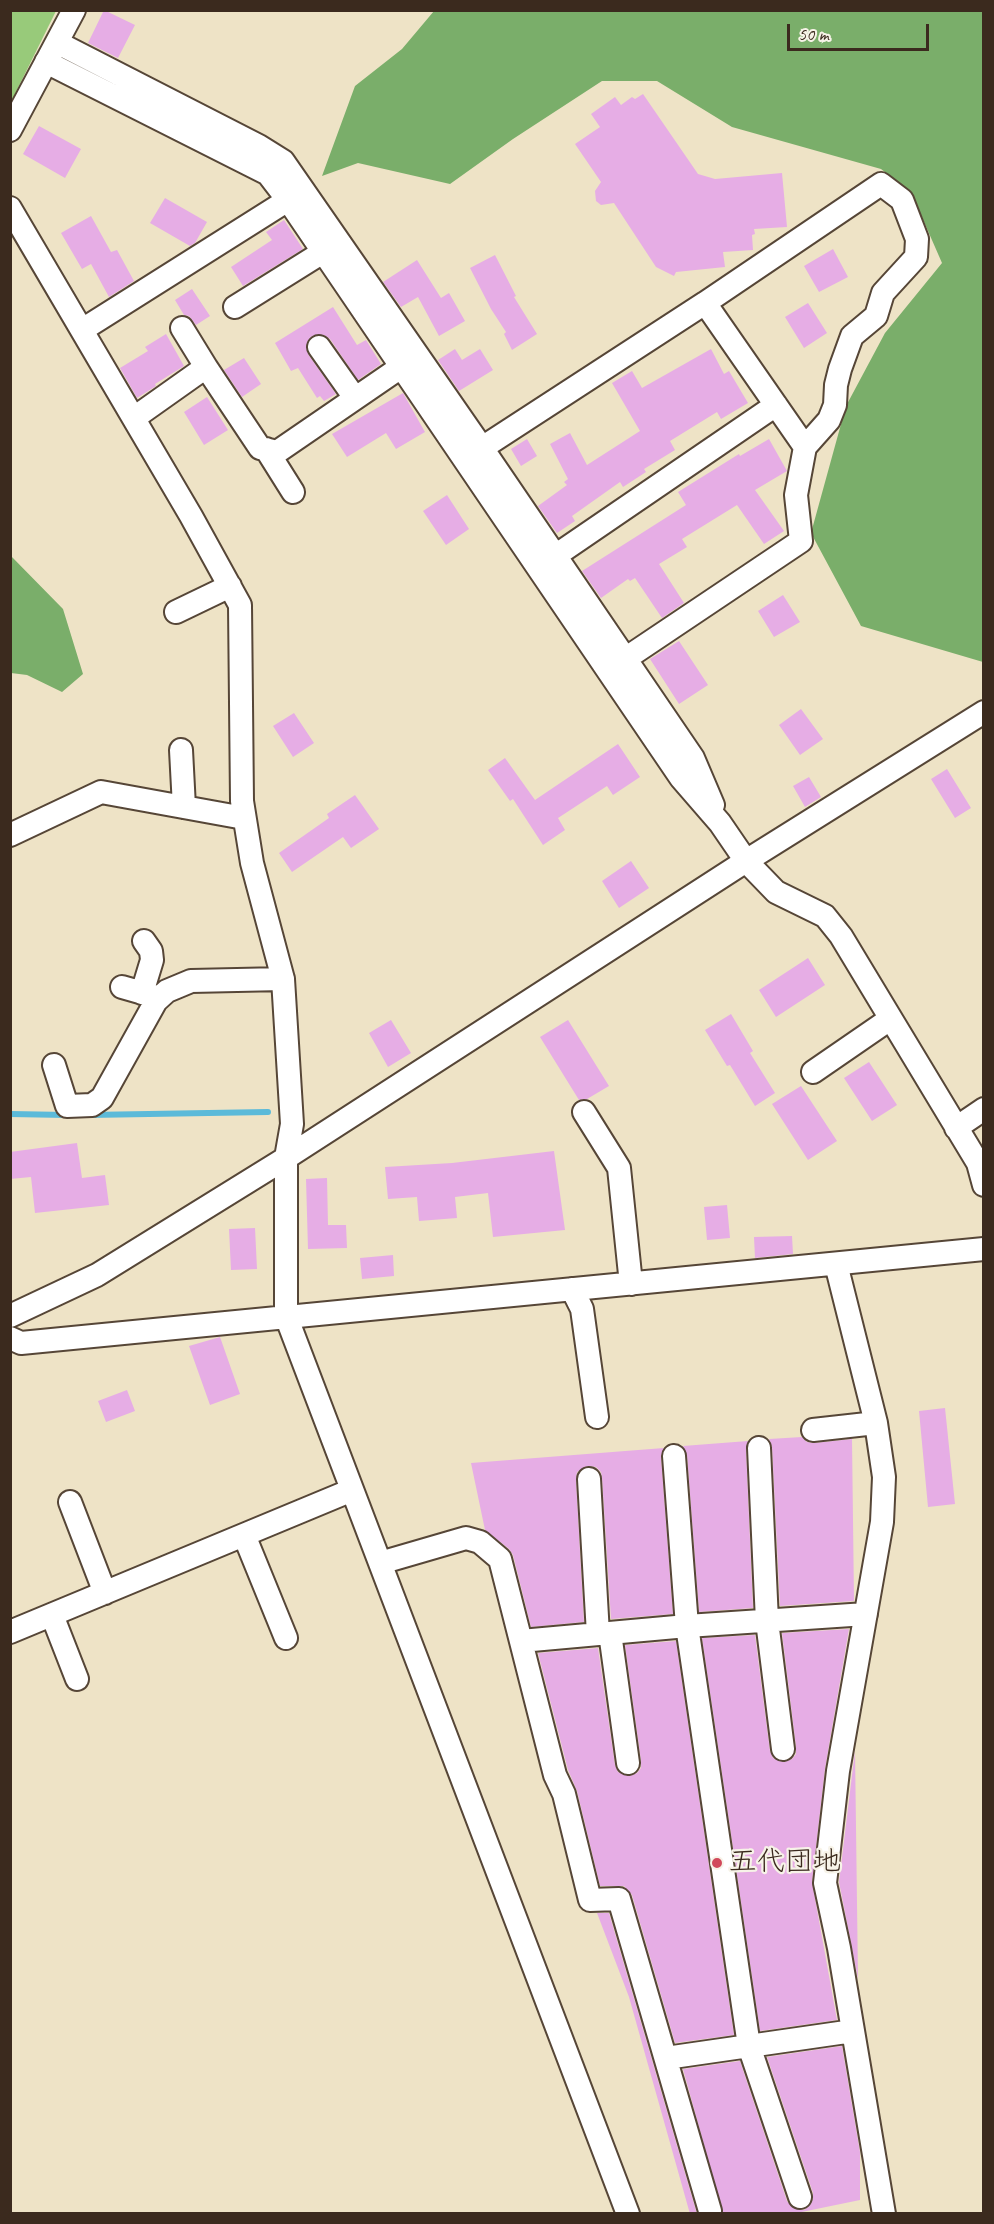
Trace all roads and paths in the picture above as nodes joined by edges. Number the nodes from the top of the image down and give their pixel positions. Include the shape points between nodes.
1 (74, 10) edge
2 (52, 52) junction
3 (10, 130) edge
4 (288, 200) junction
5 (10, 208) edge
6 (323, 252) junction
7 (705, 303) junction
8 (235, 307) dead end
9 (182, 328) dead end
10 (82, 330) junction
11 (319, 347) dead end
12 (206, 367) junction
13 (402, 367) junction
14 (355, 398) junction
15 (776, 405) junction
16 (134, 418) junction
17 (805, 447) junction
18 (482, 448) junction
19 (266, 449) junction
20 (293, 492) dead end
21 (555, 556) junction
22 (230, 586) junction
23 (176, 612) dead end
24 (626, 659) junction
25 (984, 712) edge
26 (181, 750) dead end
27 (184, 807) junction
28 (244, 818) junction
29 (720, 823) junction
30 (10, 835) edge
31 (746, 861) junction
32 (144, 941) dead end
33 (283, 979) junction
34 (141, 993) junction
35 (890, 1019) junction
36 (54, 1065) dead end
37 (813, 1072) dead end
38 (984, 1109) edge
39 (584, 1112) dead end
40 (956, 1128) junction
41 (286, 1158) junction
42 (984, 1185) edge
43 (984, 1249) edge
44 (836, 1264) junction
45 (631, 1284) junction
46 (572, 1289) junction
47 (10, 1316) edge
48 (286, 1316) junction
49 (10, 1338) edge
50 (597, 1417) dead end
51 (876, 1423) junction
52 (813, 1430) dead end
53 (759, 1448) dead end
54 (674, 1456) dead end
55 (589, 1479) dead end
56 (352, 1490) junction
57 (70, 1502) dead end
58 (244, 1535) junction
59 (380, 1563) junction
60 (105, 1593) junction
61 (866, 1614) junction
62 (52, 1615) junction
63 (767, 1621) junction
64 (687, 1626) junction
65 (10, 1632) edge
66 (604, 1634) junction
67 (286, 1638) dead end
68 (521, 1641) junction
69 (77, 1679) dead end
70 (783, 1749) dead end
71 (628, 1763) dead end
72 (853, 2031) junction
73 (749, 2046) junction
74 (666, 2058) junction
75 (800, 2197) dead end
76 (710, 2211) dead end
77 (628, 2214) edge
78 (884, 2214) edge

1 - 2 street
2 - 3 street
2 - 4 street via 268,174
2 - 18 street via 259,146 283,161
4 - 6 street
4 - 10 street
5 - 10 street
6 - 8 street
6 - 13 street
7 - 15 street
7 - 17 street via 882,184 902,200 916,239 916,257 883,293 876,316 852,336 829,420
7 - 18 street
9 - 12 street
10 - 16 street
11 - 14 street
12 - 16 street
12 - 19 street via 260,448
13 - 14 street
13 - 29 street via 681,778
14 - 19 street via 277,452
15 - 17 street
15 - 21 street
16 - 22 street
17 - 24 street via 796,495 801,541
18 - 21 street
19 - 20 street
21 - 24 street
22 - 23 street
22 - 28 street via 240,605
24 - 29 street via 693,758
25 - 31 street
26 - 27 street
27 - 28 street
27 - 30 street via 101,792
28 - 33 street
29 - 31 street
31 - 35 street via 776,892 825,916
31 - 41 street
32 - 34 street via 152,960
33 - 34 street via 190,981 167,991
33 - 41 street via 292,1124
34 - 36 street via 102,1098 92,1105 67,1106
35 - 37 street
35 - 40 street
38 - 40 street
39 - 45 street via 619,1168
40 - 42 street via 978,1163
41 - 47 street via 97,1275
41 - 48 street
43 - 44 street
44 - 45 street
44 - 51 street
45 - 46 street
46 - 48 street
46 - 50 street via 582,1309
48 - 49 street via 21,1343
48 - 56 street
51 - 52 street
51 - 61 street via 884,1477 882,1522
53 - 63 street
54 - 64 street
55 - 66 street
56 - 58 street
56 - 59 street
57 - 60 street
58 - 60 street
58 - 67 street
59 - 68 street via 466,1538 480,1542 500,1559
59 - 77 street
60 - 62 street
61 - 63 street
61 - 72 street via 838,1771 825,1882
62 - 65 street
62 - 69 street
63 - 64 street
63 - 70 street
64 - 66 street
64 - 73 street
66 - 68 street
66 - 71 street
68 - 74 street via 590,1900 620,1899
72 - 73 street
72 - 78 street
73 - 74 street
73 - 75 street
74 - 76 street

